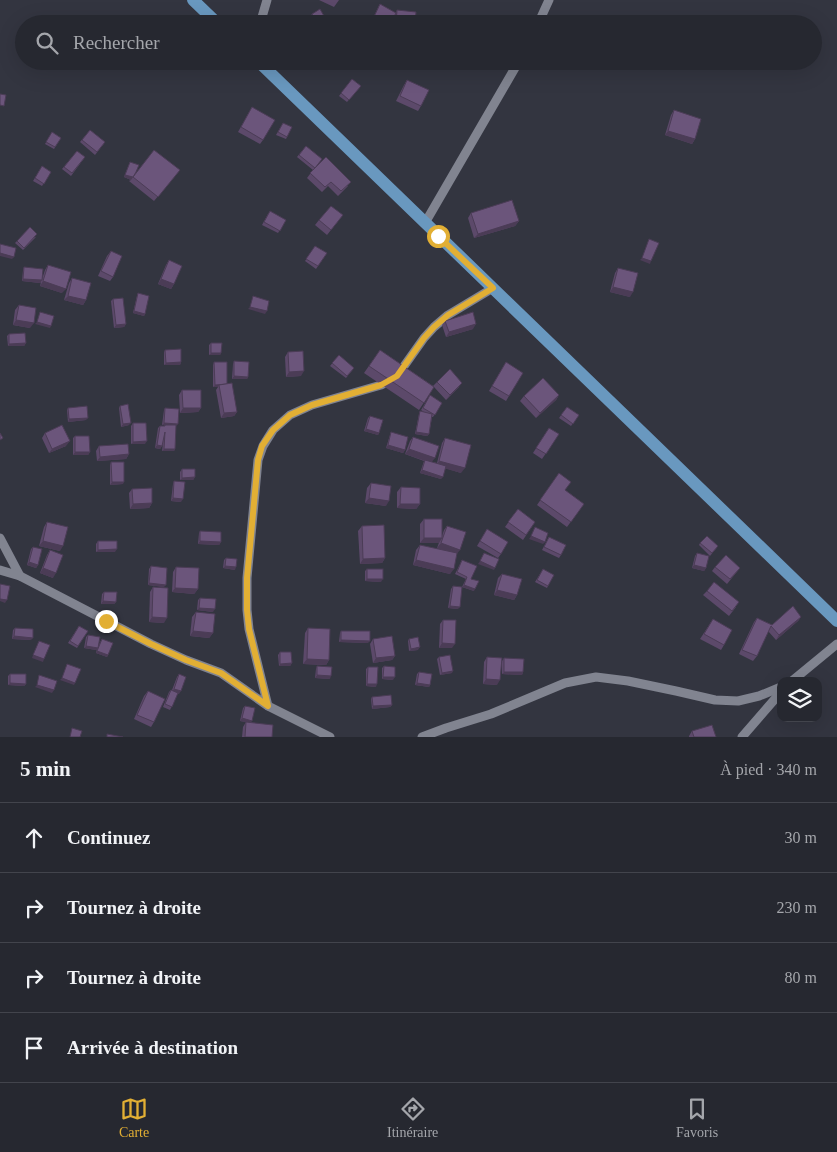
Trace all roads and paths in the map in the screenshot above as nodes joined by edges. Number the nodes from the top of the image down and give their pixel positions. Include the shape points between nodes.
1 (193, 0) edge
2 (267, 0) edge
3 (549, 0) edge
4 (209, 15) edge
5 (263, 15) edge
6 (542, 15) edge
7 (267, 70) edge
8 (514, 70) edge
9 (425, 223) junction
10 (493, 288) junction
11 (0, 538) edge
12 (0, 570) edge
13 (20, 576) junction
14 (837, 621) edge
15 (837, 644) edge
16 (797, 677) edge
17 (777, 689) edge
18 (777, 697) edge
19 (268, 706) junction
20 (330, 737) edge
21 (422, 737) edge
22 (742, 737) edge

1 - 4 main road
2 - 5 street
3 - 6 street
7 - 9 main road
8 - 9 street
9 - 10 main road
10 - 14 main road
10 - 19 street via 434,327 397,376 381,385 312,405 290,415 273,430 262,446 247,578 247,610
11 - 13 street
12 - 13 street
13 - 19 street via 151,644 221,673
15 - 16 street
17 - 21 street via 738,702 596,677 565,682 490,714
18 - 22 street
19 - 20 street

